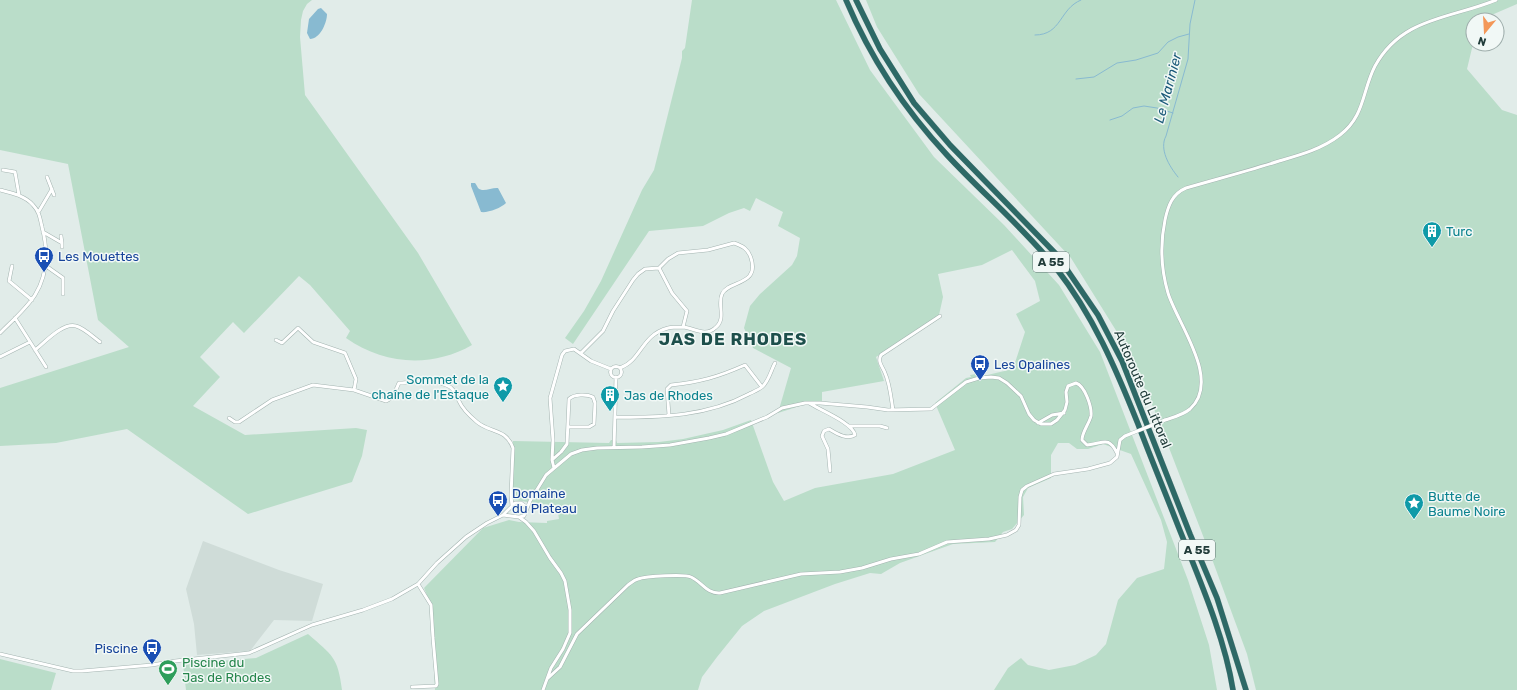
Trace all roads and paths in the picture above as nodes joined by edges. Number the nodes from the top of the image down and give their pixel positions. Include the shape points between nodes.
1 (846, 0) edge
2 (856, 0) edge
3 (1496, 0) edge
4 (3, 170) dead end
5 (15, 172) junction
6 (20, 173) dead end
7 (47, 177) dead end
8 (52, 189) junction
9 (0, 190) edge
10 (19, 195) junction
11 (54, 195) dead end
12 (39, 211) junction
13 (43, 232) junction
14 (61, 236) dead end
15 (12, 266) dead end
16 (46, 266) junction
17 (659, 268) junction
18 (8, 281) junction
19 (5, 283) dead end
20 (63, 294) dead end
21 (32, 300) junction
22 (940, 316) dead end
23 (15, 318) junction
24 (683, 327) junction
25 (0, 333) edge
26 (276, 340) dead end
27 (30, 342) junction
28 (100, 342) dead end
29 (35, 350) junction
30 (581, 353) junction
31 (0, 357) edge
32 (775, 363) dead end
33 (46, 366) dead end
34 (620, 368) junction
35 (611, 369) junction
36 (616, 378) junction
37 (762, 387) junction
38 (354, 390) junction
39 (809, 403) junction
40 (893, 410) junction
41 (1064, 413) junction
42 (670, 415) junction
43 (615, 417) junction
44 (229, 418) dead end
45 (1038, 422) junction
46 (849, 426) junction
47 (568, 427) junction
48 (887, 428) dead end
49 (614, 448) junction
50 (1117, 453) junction
51 (552, 460) junction
52 (554, 468) junction
53 (830, 471) dead end
54 (511, 498) junction
55 (530, 501) junction
56 (517, 502) junction
57 (524, 504) junction
58 (512, 507) junction
59 (526, 510) junction
60 (503, 515) junction
61 (514, 516) junction
62 (524, 516) junction
63 (519, 517) junction
64 (526, 522) junction
65 (418, 584) junction
66 (564, 649) junction
67 (0, 654) edge
68 (563, 662) junction
69 (554, 664) junction
70 (560, 668) junction
71 (547, 679) junction
72 (412, 687) dead end
73 (543, 690) edge
74 (1233, 690) edge
75 (1246, 690) edge

1 - 74 highway, Autoroute du Littoral / A 55 via 881,69 921,126 1032,240 1057,270 1090,318 1116,370 1204,594 1220,640
2 - 75 highway, Autoroute du Littoral / A 55 via 880,49 914,103 950,145 1057,255 1098,315 1122,361 1217,598
3 - 50 street, bridge via 1419,25 1400,36 1375,66 1363,103 1355,118 1341,134 1328,142 1296,156 1186,188 1174,196 1162,235 1163,270 1173,308 1196,354 1201,385 1199,396 1184,413 1125,436 1119,441
4 - 5 street
5 - 6 street
5 - 10 street
7 - 8 street
8 - 11 street
8 - 12 street
9 - 10 street
10 - 12 street
12 - 13 street
13 - 14 street via 62,245
13 - 16 street
15 - 18 street
16 - 20 street via 63,278
16 - 21 street via 38,291
17 - 24 street via 672,293 687,311
17 - 24 street via 678,253 708,250 728,243 746,248 749,254 751,272 744,281 727,287 722,293 721,318 716,328 702,332
17 - 30 street via 645,269 633,280 613,311 606,328
18 - 19 street
18 - 21 street
21 - 23 street
22 - 40 street via 879,358 887,377
23 - 25 street
23 - 27 street
24 - 34 street via 668,328 650,337 631,362
26 - 38 street via 282,343 298,328 313,342 345,353 356,379
27 - 29 street
27 - 31 street
28 - 29 street via 86,331 72,326 58,331
29 - 33 street
30 - 35 street via 591,361
30 - 51 street via 570,349 563,353 550,392
32 - 37 street
34 - 35 street via 616,366
34 - 36 street via 621,374
35 - 36 street via 611,374
36 - 43 street
37 - 42 street via 717,408
37 - 42 street via 745,364 709,380 671,385 667,388
38 - 44 street via 313,385 272,400 239,422
38 - 54 street via 386,401 392,397 399,383 444,384 454,391 459,402 477,422 508,438 513,448
39 - 40 street
39 - 46 street
39 - 49 street via 782,408 726,434 709,438 670,445
40 - 45 street via 931,409 966,382 991,377 1003,380 1016,390 1023,399 1030,417
41 - 45 street via 1052,415
41 - 45 street via 1051,424
41 - 50 street via 1067,405 1067,388 1077,383 1084,389 1091,412 1082,437 1083,442 1089,445 1109,442 1113,444
42 - 43 street
43 - 49 street
46 - 48 street
46 - 53 street via 855,433 853,437 829,429 822,434 828,449
47 - 47 street via 569,399 574,396 593,398 594,424 589,427
47 - 51 street via 567,444
49 - 52 street via 582,450 571,454
50 - 68 street via 1115,459 1110,462 1088,469 1054,474 1026,486 1020,497 1018,527 1012,533 1000,537 947,542 919,554 862,568 801,574 720,593 710,591 686,575 637,579 577,634
51 - 52 street
52 - 55 street via 546,475
54 - 56 street
54 - 58 street
55 - 57 street
55 - 59 street
56 - 57 street
56 - 58 street
57 - 59 street
58 - 60 street
58 - 61 street
59 - 62 street
60 - 61 street
60 - 65 street via 466,537 436,563
61 - 63 street
62 - 63 street
62 - 64 street
63 - 64 street
64 - 66 street via 564,581 570,610 570,629
65 - 67 street via 392,599 312,625 254,651 241,654 82,671
65 - 72 street via 431,605 437,684
66 - 68 street
66 - 69 street
68 - 70 street
69 - 70 street via 555,669
69 - 71 street
70 - 71 street
71 - 73 street

